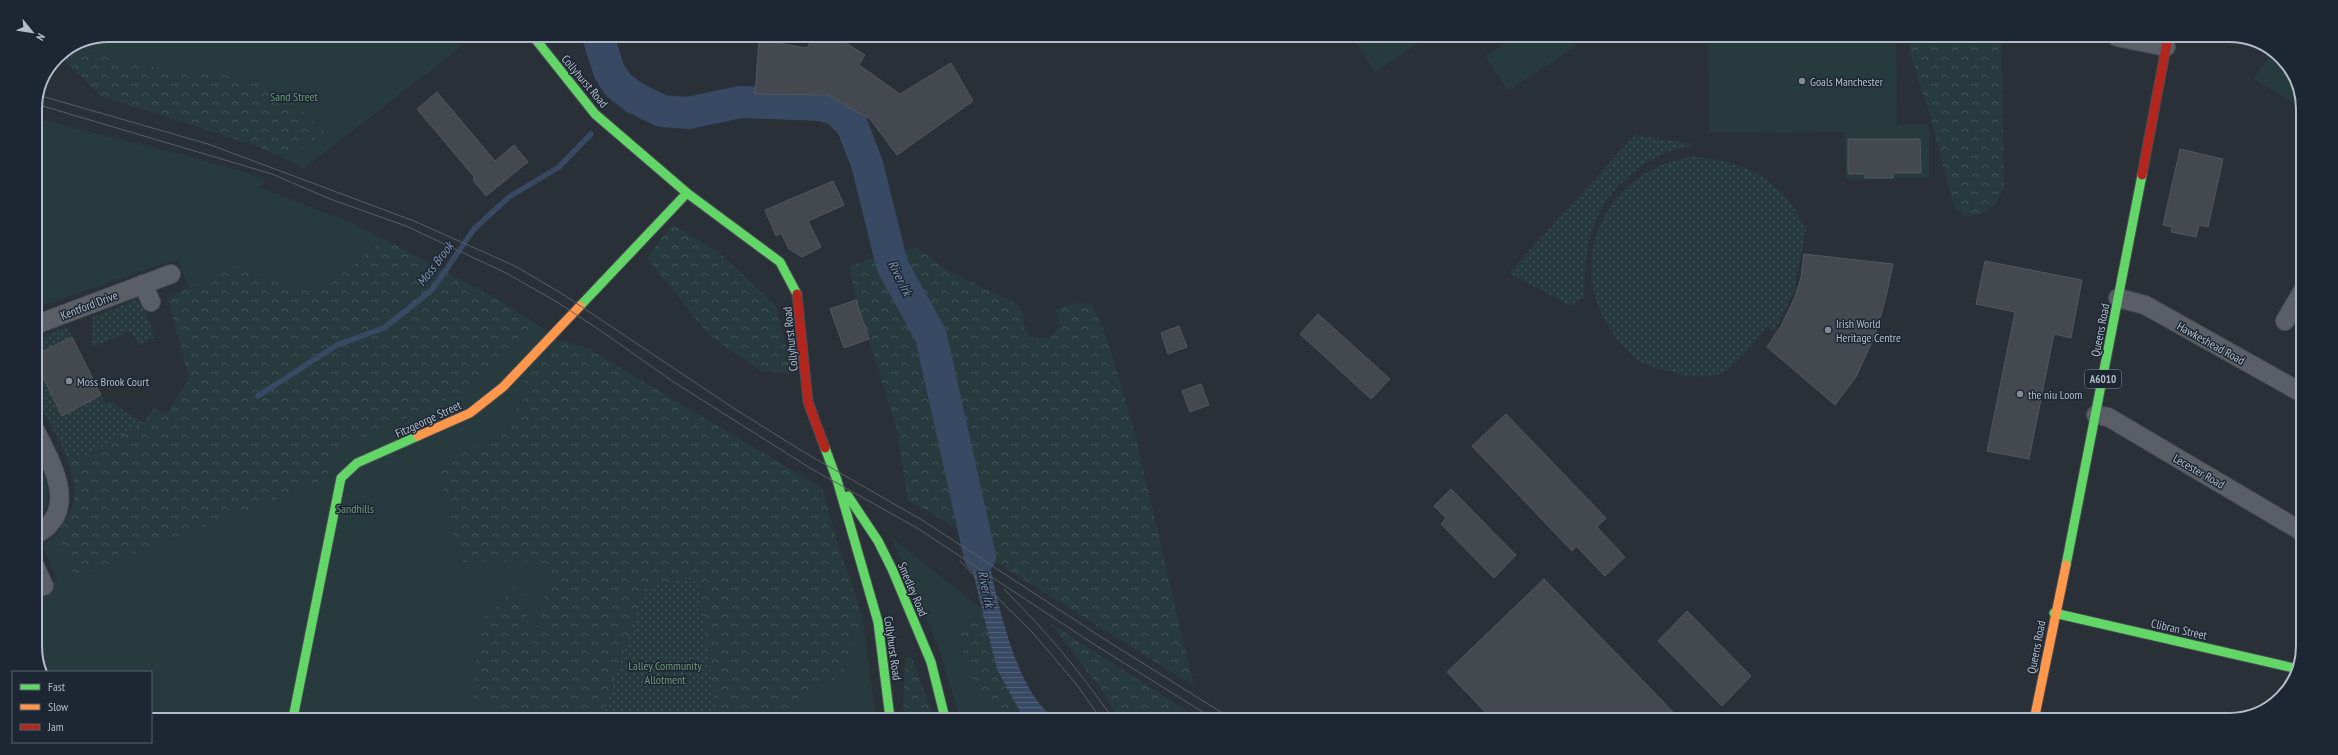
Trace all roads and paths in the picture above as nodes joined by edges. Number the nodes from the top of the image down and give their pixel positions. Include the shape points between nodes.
1 (538, 42) edge
2 (2167, 42) edge
3 (687, 193) junction
4 (170, 274) dead end
5 (143, 284) junction
6 (2118, 298) junction
7 (150, 302) dead end
8 (2296, 302) edge
9 (2285, 321) dead end
10 (42, 322) edge
11 (2296, 390) edge
12 (2096, 415) junction
13 (42, 444) edge
14 (837, 480) junction
15 (2296, 528) edge
16 (42, 529) edge
17 (42, 582) edge
18 (44, 586) dead end
19 (2054, 613) junction
20 (2292, 668) edge
21 (294, 713) edge
22 (889, 713) edge
23 (944, 713) edge
24 (2035, 713) edge

1 - 3 main road, Collyhurst Road via 595,114
2 - 6 main road, Queens Road / A6010
3 - 14 main road, Collyhurst Road via 780,262 798,297 808,402
3 - 21 main road, Fitzgeorge Street via 503,387 470,414 357,463 341,478
4 - 5 street, Kentford Drive
5 - 7 street
5 - 10 street, Kentford Drive
6 - 11 street, Hawkeshead Road via 2145,305
6 - 12 main road, Queens Road / A6010
8 - 9 street
12 - 15 street, Lecester Road via 2108,417
12 - 19 main road, Queens Road / A6010
13 - 16 street via 55,470 60,488 56,512
14 - 22 main road, Collyhurst Road via 878,622
14 - 23 main road, Smedley Road via 878,541 892,569 931,662
17 - 18 street
19 - 20 main road, Clibran Street
19 - 24 main road, Queens Road / A6010

